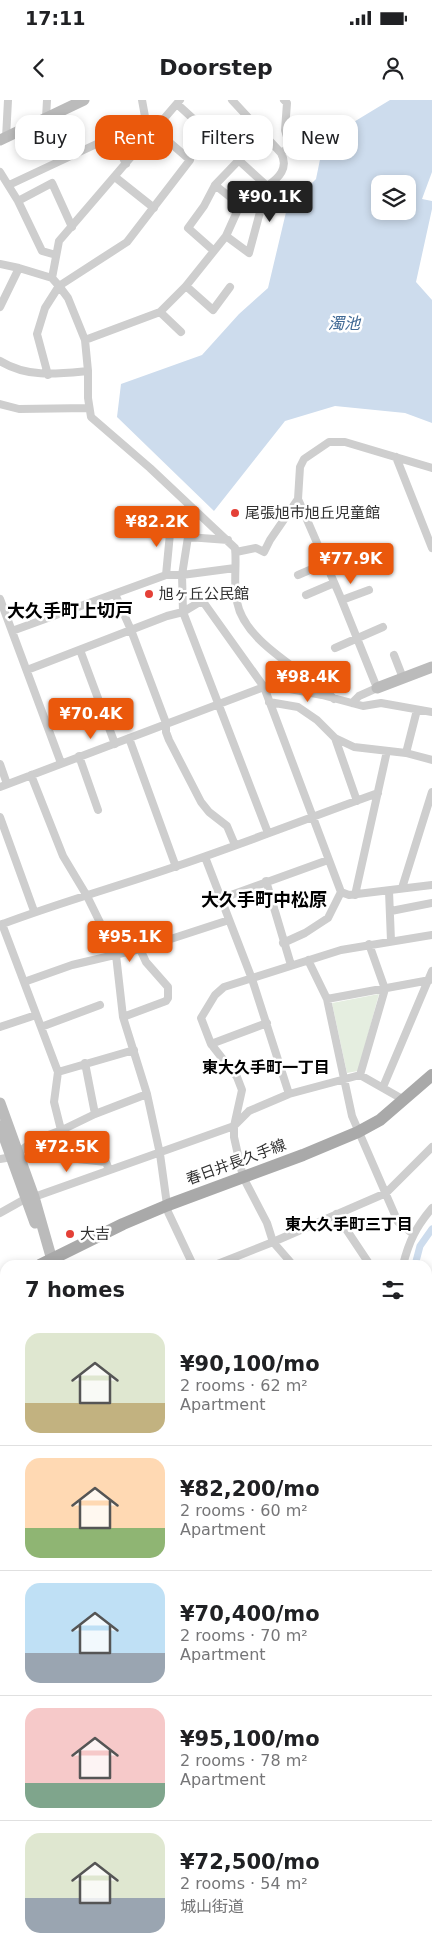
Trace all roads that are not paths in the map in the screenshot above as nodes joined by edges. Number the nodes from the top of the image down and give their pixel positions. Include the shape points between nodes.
1 (8, 100) edge
2 (47, 100) edge
3 (84, 100) edge
4 (142, 100) edge
5 (232, 100) edge
6 (284, 100) edge
7 (178, 102) edge
8 (46, 115) edge
9 (52, 115) edge
10 (145, 115) edge
11 (167, 115) edge
12 (192, 115) edge
13 (15, 133) edge
14 (3, 139) edge
15 (173, 145) edge
16 (281, 153) junction
17 (129, 160) edge
18 (239, 160) joint
19 (126, 164) junction
20 (0, 172) edge
21 (116, 176) junction
22 (9, 185) junction
23 (215, 185) junction
24 (267, 186) junction
25 (18, 201) junction
26 (154, 208) junction
27 (72, 227) junction
28 (226, 236) junction
29 (214, 251) junction
30 (56, 255) junction
31 (0, 264) edge
32 (19, 268) junction
33 (52, 278) junction
34 (59, 286) junction
35 (186, 286) junction
36 (230, 287) dead end
37 (0, 307) edge
38 (160, 312) junction
39 (181, 332) dead end
40 (85, 340) junction
41 (0, 360) edge
42 (88, 371) junction
43 (48, 375) junction
44 (0, 404) edge
45 (89, 408) junction
46 (396, 457) junction
47 (432, 468) edge
48 (298, 499) junction
49 (171, 523) dead end
50 (229, 540) junction
51 (432, 548) edge
52 (236, 552) junction
53 (326, 564) junction
54 (235, 568) junction
55 (166, 575) junction
56 (182, 575) junction
57 (298, 575) dead end
58 (334, 583) junction
59 (369, 590) dead end
60 (115, 594) junction
61 (306, 595) dead end
62 (0, 600) edge
63 (342, 600) junction
64 (183, 612) junction
65 (8, 622) junction
66 (0, 625) edge
67 (383, 627) dead end
68 (131, 630) junction
69 (12, 631) junction
70 (358, 638) junction
71 (335, 648) dead end
72 (80, 650) junction
73 (394, 656) dead end
74 (432, 667) edge
75 (27, 670) junction
76 (403, 678) junction
77 (264, 687) junction
78 (377, 688) junction
79 (334, 699) junction
80 (269, 702) junction
81 (352, 703) junction
82 (219, 704) junction
83 (417, 710) junction
84 (432, 712) edge
85 (166, 723) junction
86 (129, 738) junction
87 (335, 738) junction
88 (115, 744) junction
89 (387, 751) junction
90 (406, 753) junction
91 (79, 756) junction
92 (432, 760) edge
93 (61, 763) junction
94 (0, 764) edge
95 (31, 775) junction
96 (4, 785) edge
97 (432, 792) edge
98 (378, 793) junction
99 (357, 801) junction
100 (98, 810) dead end
101 (314, 816) junction
102 (0, 817) edge
103 (268, 833) junction
104 (235, 845) junction
105 (204, 857) junction
106 (328, 860) junction
107 (176, 867) junction
108 (266, 881) junction
109 (432, 884) edge
110 (402, 888) junction
111 (389, 891) junction
112 (342, 892) junction
113 (355, 894) junction
114 (87, 896) junction
115 (220, 899) junction
116 (432, 903) edge
117 (34, 911) junction
118 (391, 911) junction
119 (229, 920) junction
120 (1, 924) edge
121 (432, 935) edge
122 (391, 941) junction
123 (284, 943) junction
124 (369, 944) junction
125 (140, 949) junction
126 (116, 955) junction
127 (308, 960) junction
128 (291, 965) junction
129 (432, 971) edge
130 (252, 979) junction
131 (430, 981) edge
132 (24, 982) junction
133 (385, 989) junction
134 (326, 999) junction
135 (100, 1005) dead end
136 (36, 1015) junction
137 (124, 1018) junction
138 (267, 1023) junction
139 (0, 1027) edge
140 (41, 1027) junction
141 (211, 1044) junction
142 (134, 1050) junction
143 (85, 1063) junction
144 (58, 1072) junction
145 (360, 1075) junction
146 (432, 1075) edge
147 (344, 1080) junction
148 (383, 1087) junction
149 (147, 1094) junction
150 (289, 1094) junction
151 (404, 1100) junction
152 (0, 1103) edge
153 (95, 1114) junction
154 (0, 1126) edge
155 (234, 1126) junction
156 (62, 1130) junction
157 (358, 1132) junction
158 (432, 1147) edge
159 (15, 1154) junction
160 (160, 1154) junction
161 (0, 1159) edge
162 (109, 1170) junction
163 (243, 1177) junction
164 (386, 1193) junction
165 (30, 1198) junction
166 (168, 1205) junction
167 (432, 1208) edge
168 (0, 1213) edge
169 (336, 1214) junction
170 (413, 1234) junction
171 (273, 1242) junction
172 (48, 1260) edge
173 (55, 1260) edge
174 (191, 1260) edge
175 (228, 1260) edge
176 (289, 1260) edge
177 (367, 1260) edge
178 (405, 1260) edge

1 - 14 street
2 - 8 street
3 - 9 street
4 - 10 street
5 - 16 street
6 - 16 street via 287,103 284,130 290,147
7 - 11 street
7 - 12 street
13 - 14 street
15 - 26 street via 190,160
16 - 24 street via 283,169 278,179
17 - 19 street
18 - 23 street
18 - 24 street
19 - 21 street
19 - 22 street via 116,143 105,140
20 - 22 street
21 - 26 street
21 - 27 street
22 - 25 street
23 - 28 street via 240,206
23 - 29 street via 188,228
24 - 28 street via 249,253
25 - 27 street via 52,183
25 - 30 street via 42,251
26 - 34 street via 127,242
27 - 30 street via 59,242
28 - 29 street
29 - 35 street
30 - 33 street
31 - 32 street
32 - 33 street
32 - 37 street
33 - 34 street
34 - 40 street via 68,298
34 - 43 street via 45,308 37,334
35 - 36 street via 212,310
35 - 38 street
38 - 39 street
38 - 40 street
40 - 42 street
41 - 43 street via 27,373
42 - 43 street
42 - 45 street
44 - 45 street via 19,409
45 - 50 street via 92,417
46 - 47 street
46 - 48 street via 345,442 329,442 304,459 300,467
46 - 51 street
48 - 52 street via 264,552 256,548
48 - 53 street
49 - 55 street
50 - 52 street
50 - 56 street via 188,537
52 - 54 street
53 - 57 street
53 - 58 street
54 - 56 street
54 - 79 street via 238,609 256,636
55 - 56 street
55 - 60 street
56 - 64 street
58 - 61 street
58 - 63 street
59 - 63 street
60 - 68 street
60 - 69 street
62 - 65 street
63 - 70 street
64 - 68 street
64 - 77 street via 204,603
64 - 82 street
65 - 66 street
65 - 69 street
67 - 70 street
68 - 72 street
68 - 85 street
69 - 75 street
70 - 71 street
70 - 78 street
72 - 75 street
72 - 88 street
73 - 76 street
74 - 76 street
75 - 93 street
76 - 78 street
77 - 79 street via 274,686
77 - 80 street
77 - 82 street
78 - 81 street
79 - 81 street
80 - 87 street via 298,707
80 - 101 street
81 - 83 street
82 - 85 street
82 - 103 street
83 - 84 street
83 - 90 street
85 - 86 street
85 - 104 street via 169,740 201,802 208,812 227,826
86 - 88 street
86 - 107 street
87 - 89 street via 354,747
87 - 99 street
88 - 91 street
89 - 90 street
89 - 98 street
90 - 92 street
91 - 93 street
91 - 100 street
93 - 95 street
94 - 96 street
95 - 96 street
95 - 114 street via 63,856
97 - 110 street
98 - 99 street
98 - 113 street
99 - 101 street
101 - 103 street
101 - 106 street
102 - 117 street
103 - 104 street
104 - 105 street
105 - 107 street
105 - 115 street
106 - 108 street
106 - 112 street
107 - 114 street
108 - 115 street
108 - 123 street
109 - 110 street
110 - 111 street
111 - 113 street
111 - 118 street
112 - 113 street
112 - 123 street via 328,918
114 - 117 street
114 - 126 street
115 - 119 street
116 - 118 street
117 - 120 street
118 - 122 street
119 - 125 street
119 - 130 street
120 - 132 street
121 - 122 street
122 - 124 street
123 - 128 street
124 - 127 street
124 - 133 street
125 - 126 street
125 - 137 street via 146,962 168,987 168,998
126 - 132 street via 72,965
126 - 137 street
127 - 128 street
127 - 134 street
128 - 130 street
129 - 131 street
130 - 138 street
130 - 141 street via 224,987 211,1002 201,1018
131 - 133 street
131 - 148 street
132 - 136 street
133 - 134 street
133 - 145 street
134 - 147 street
135 - 140 street
136 - 139 street
136 - 140 street
137 - 142 street
138 - 141 street
138 - 150 street
140 - 144 street
141 - 155 street via 237,1077 242,1090
142 - 143 street
142 - 149 street
143 - 144 street
143 - 153 street
144 - 156 street via 54,1102
145 - 147 street
145 - 148 street
146 - 151 main road, 春日井長久手線
147 - 150 street
147 - 157 street
148 - 151 street
149 - 153 street
149 - 160 street
150 - 155 street via 249,1111
151 - 157 main road, 春日井長久手線 via 380,1120
152 - 159 street
153 - 156 street
154 - 159 street
155 - 160 street
155 - 163 street
156 - 159 street via 35,1140
156 - 162 street via 68,1158 106,1162
157 - 163 main road, 春日井長久手線
157 - 164 street
158 - 164 street
159 - 161 street
159 - 165 street
160 - 162 street
160 - 166 street
162 - 165 street
163 - 166 main road, 春日井長久手線
163 - 171 street via 267,1223
164 - 169 street
164 - 170 street via 398,1222
165 - 168 street
165 - 172 street
166 - 173 main road, 春日井長久手線 via 123,1224
166 - 174 street via 168,1212
167 - 170 street
169 - 171 street
169 - 177 street
170 - 178 street
171 - 175 street
171 - 176 street

